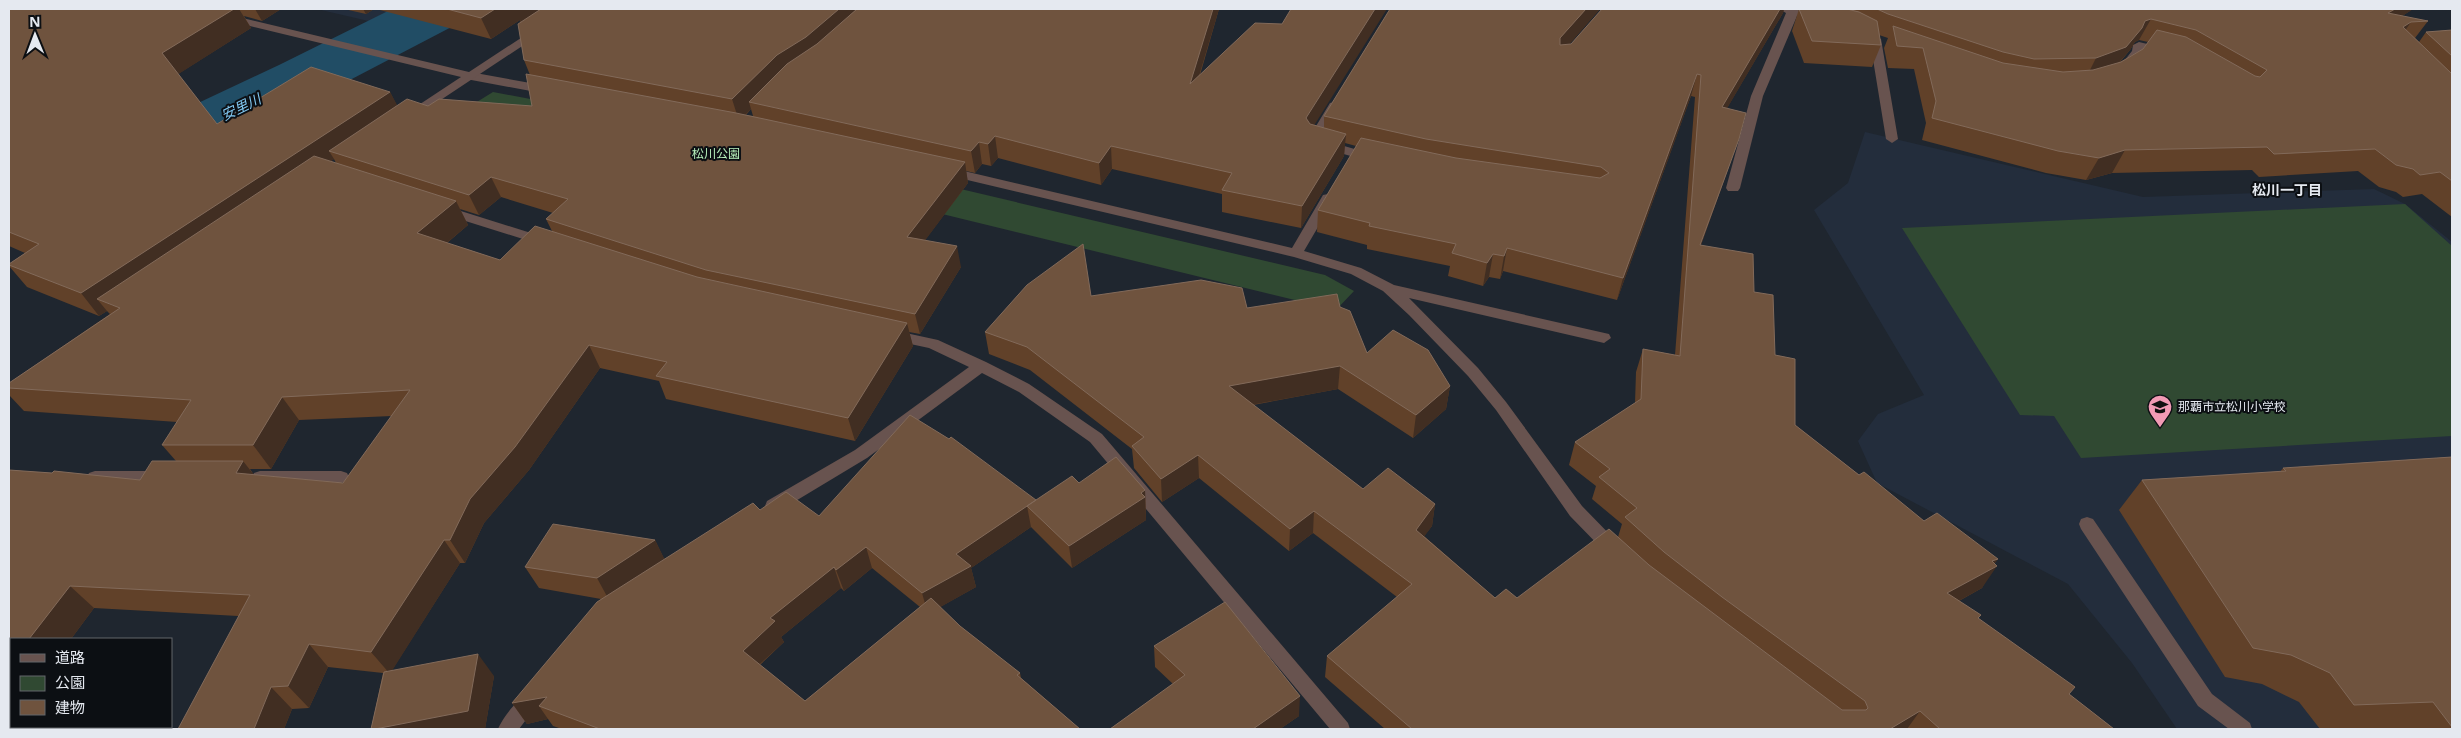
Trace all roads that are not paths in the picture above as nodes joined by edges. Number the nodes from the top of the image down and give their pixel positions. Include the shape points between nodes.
1 (192, 9) edge
2 (572, 9) edge
3 (1789, 10) edge
4 (1829, 22) edge
5 (1863, 33) edge
6 (2178, 55) edge
7 (2119, 73) edge
8 (470, 76) junction
9 (557, 92) edge
10 (1342, 93) edge
11 (397, 124) edge
12 (1892, 139) dead end
13 (1356, 156) edge
14 (931, 168) edge
15 (1335, 186) edge
16 (1733, 188) dead end
17 (427, 205) edge
18 (560, 247) edge
19 (1296, 253) junction
20 (1388, 288) junction
21 (875, 331) edge
22 (1604, 338) dead end
23 (981, 366) junction
24 (82, 477) edge
25 (182, 477) edge
26 (242, 477) edge
27 (341, 477) dead end
28 (759, 515) edge
29 (2087, 524) dead end
30 (1626, 560) edge
31 (545, 684) edge
32 (508, 729) edge
33 (1341, 729) edge
34 (2243, 729) edge

1 - 8 street
2 - 8 street
3 - 4 street
3 - 16 street via 1758,96
5 - 12 street via 1880,40
6 - 7 street via 2140,44 2138,52
8 - 9 street
8 - 11 street
10 - 13 street via 1313,141
14 - 19 street
15 - 19 street
17 - 18 street
19 - 20 street via 1356,271
20 - 22 street
20 - 30 street via 1473,372 1576,511
21 - 23 street via 933,344
23 - 28 street via 861,454
23 - 33 street via 1024,388 1096,438
24 - 25 street
26 - 27 street
29 - 34 street via 2205,700
31 - 32 street

